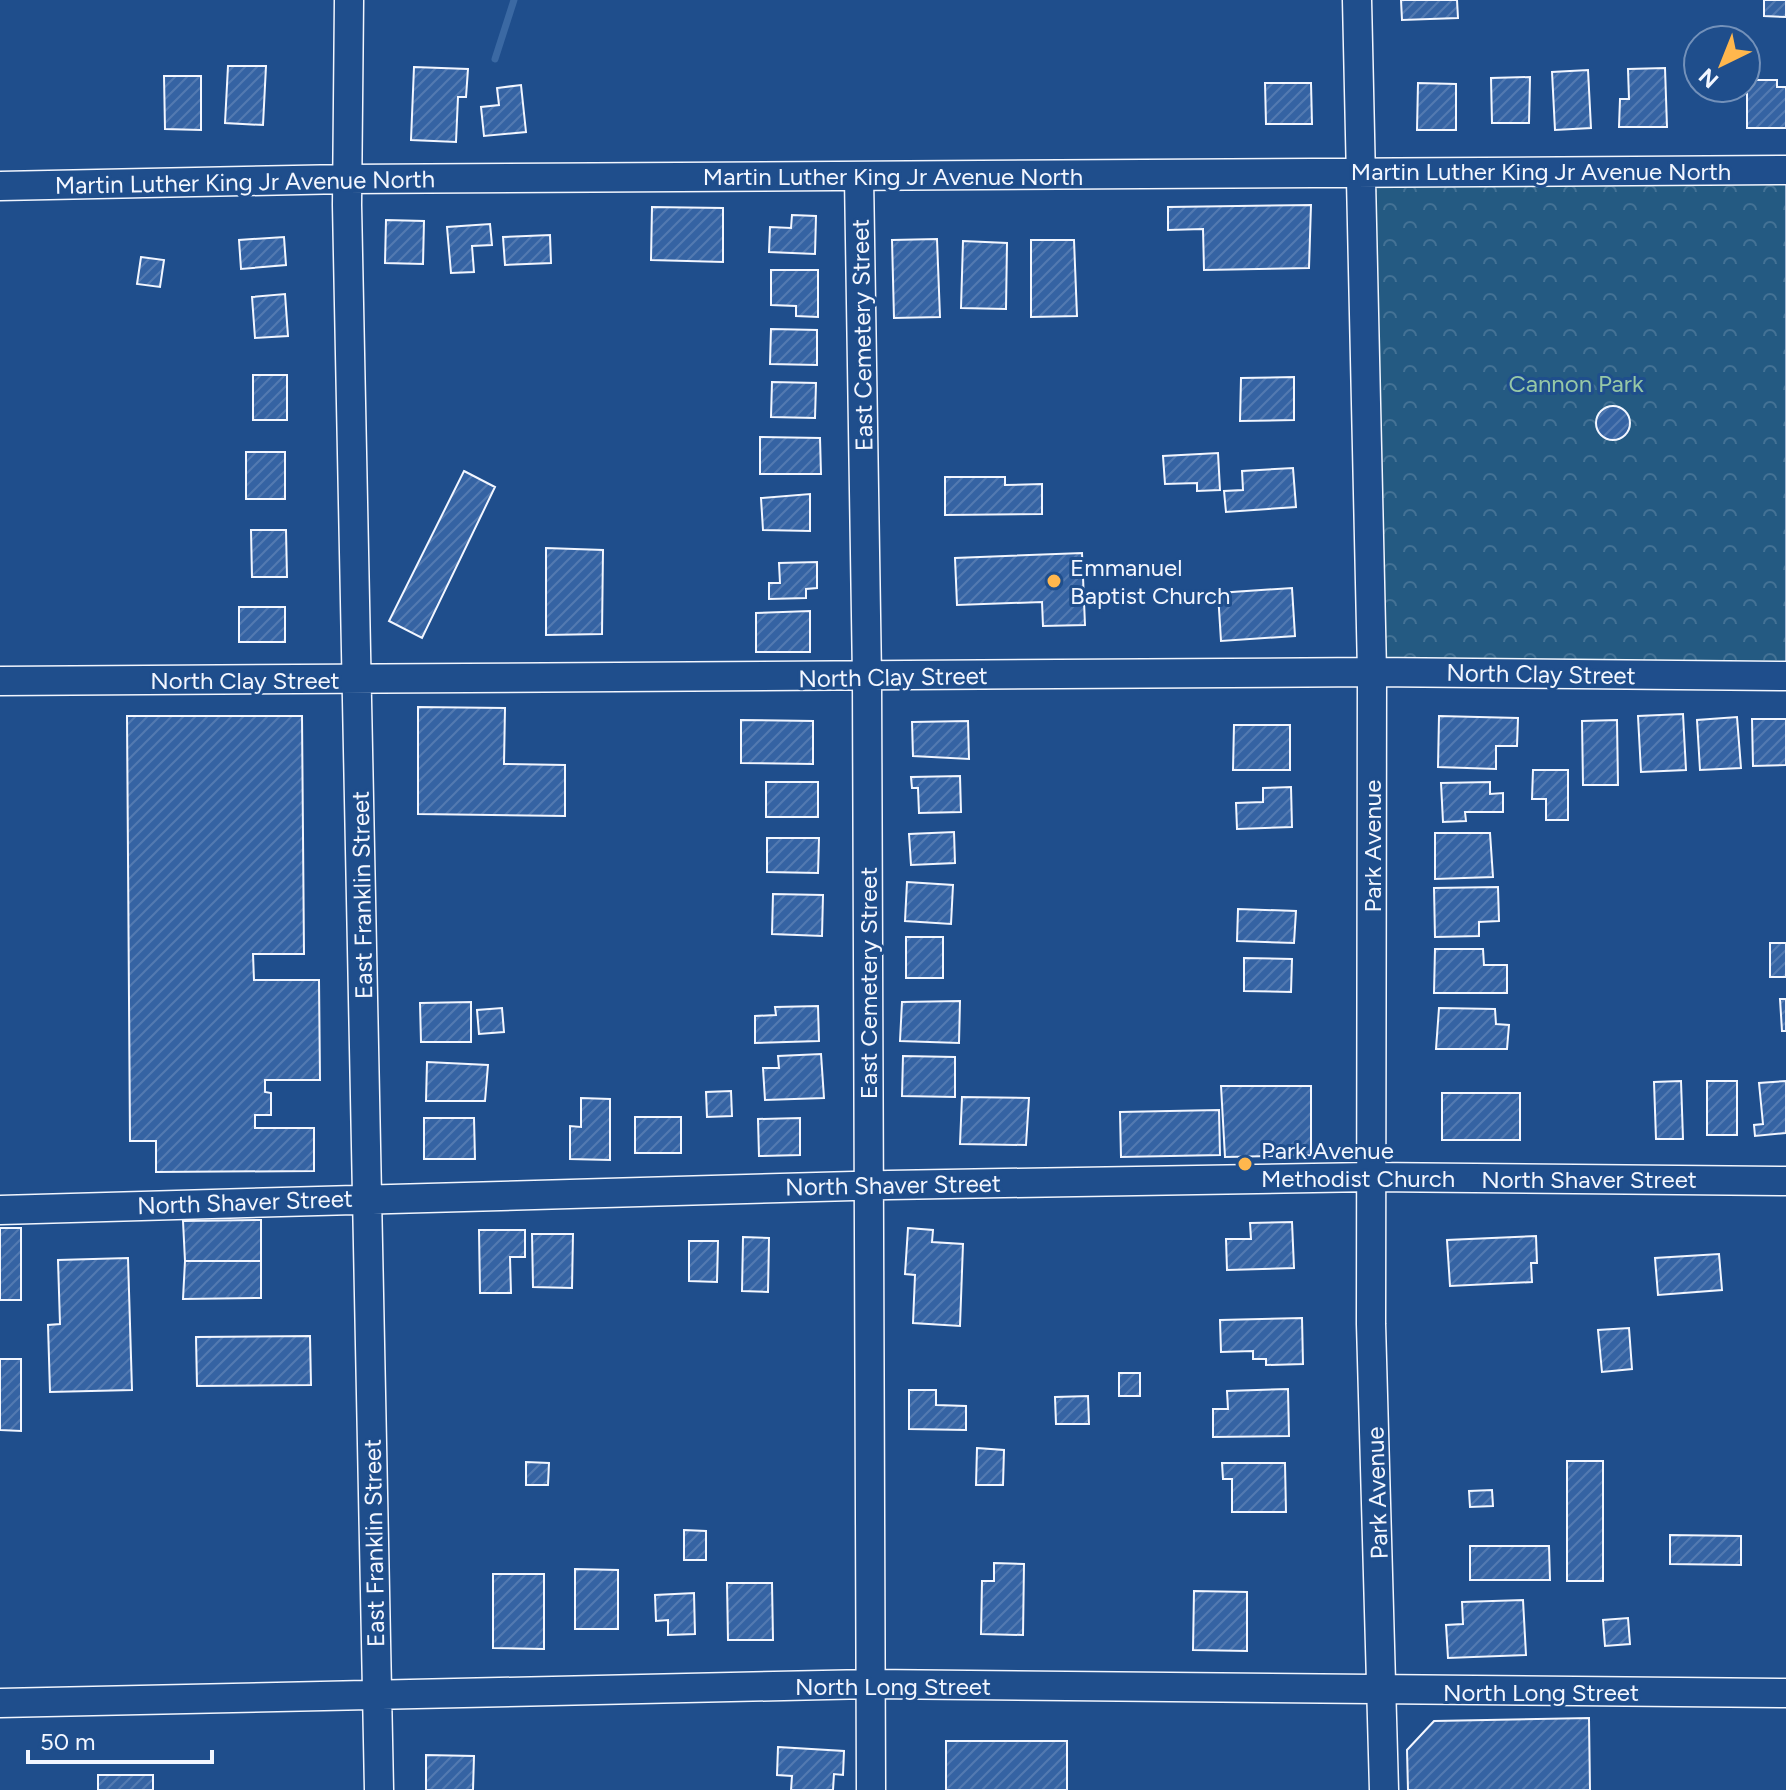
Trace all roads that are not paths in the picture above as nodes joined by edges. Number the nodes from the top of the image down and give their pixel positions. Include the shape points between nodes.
1 (349, 0) edge
2 (1357, 0) edge
3 (1786, 170) edge
4 (1360, 173) junction
5 (859, 177) junction
6 (347, 179) junction
7 (0, 186) edge
8 (1372, 672) junction
9 (1786, 676) edge
10 (867, 678) junction
11 (358, 680) junction
12 (0, 681) edge
13 (1371, 1177) junction
14 (1786, 1181) edge
15 (868, 1185) junction
16 (367, 1197) junction
17 (0, 1210) edge
18 (871, 1684) junction
19 (1383, 1691) junction
20 (1786, 1693) edge
21 (377, 1695) junction
22 (0, 1703) edge
23 (379, 1790) edge
24 (871, 1790) edge
25 (1384, 1790) edge

1 - 6 street, East Franklin Street
2 - 4 street, Park Avenue
3 - 4 street, Martin Luther King Jr Avenue North
4 - 5 street, Martin Luther King Jr Avenue North
4 - 8 street, Park Avenue
5 - 6 street, Martin Luther King Jr Avenue North
5 - 10 street, East Cemetery Street
6 - 7 street, Martin Luther King Jr Avenue North
6 - 11 street, East Franklin Street
8 - 9 street, North Clay Street
8 - 10 street, North Clay Street
8 - 13 street, Park Avenue
10 - 11 street, North Clay Street
10 - 15 street, East Cemetery Street
11 - 12 street, North Clay Street
11 - 16 street, East Franklin Street
13 - 14 street, North Shaver Street
13 - 15 street, North Shaver Street
13 - 19 street, Park Avenue
15 - 16 street, North Shaver Street
15 - 18 street, East Cemetery Street
16 - 17 street, North Shaver Street
16 - 21 street, East Franklin Street
18 - 19 street, North Long Street
18 - 21 street, North Long Street
18 - 24 street, East Cemetery Street
19 - 20 street, North Long Street
19 - 25 street, Park Avenue
21 - 22 street, North Long Street
21 - 23 street, East Franklin Street

